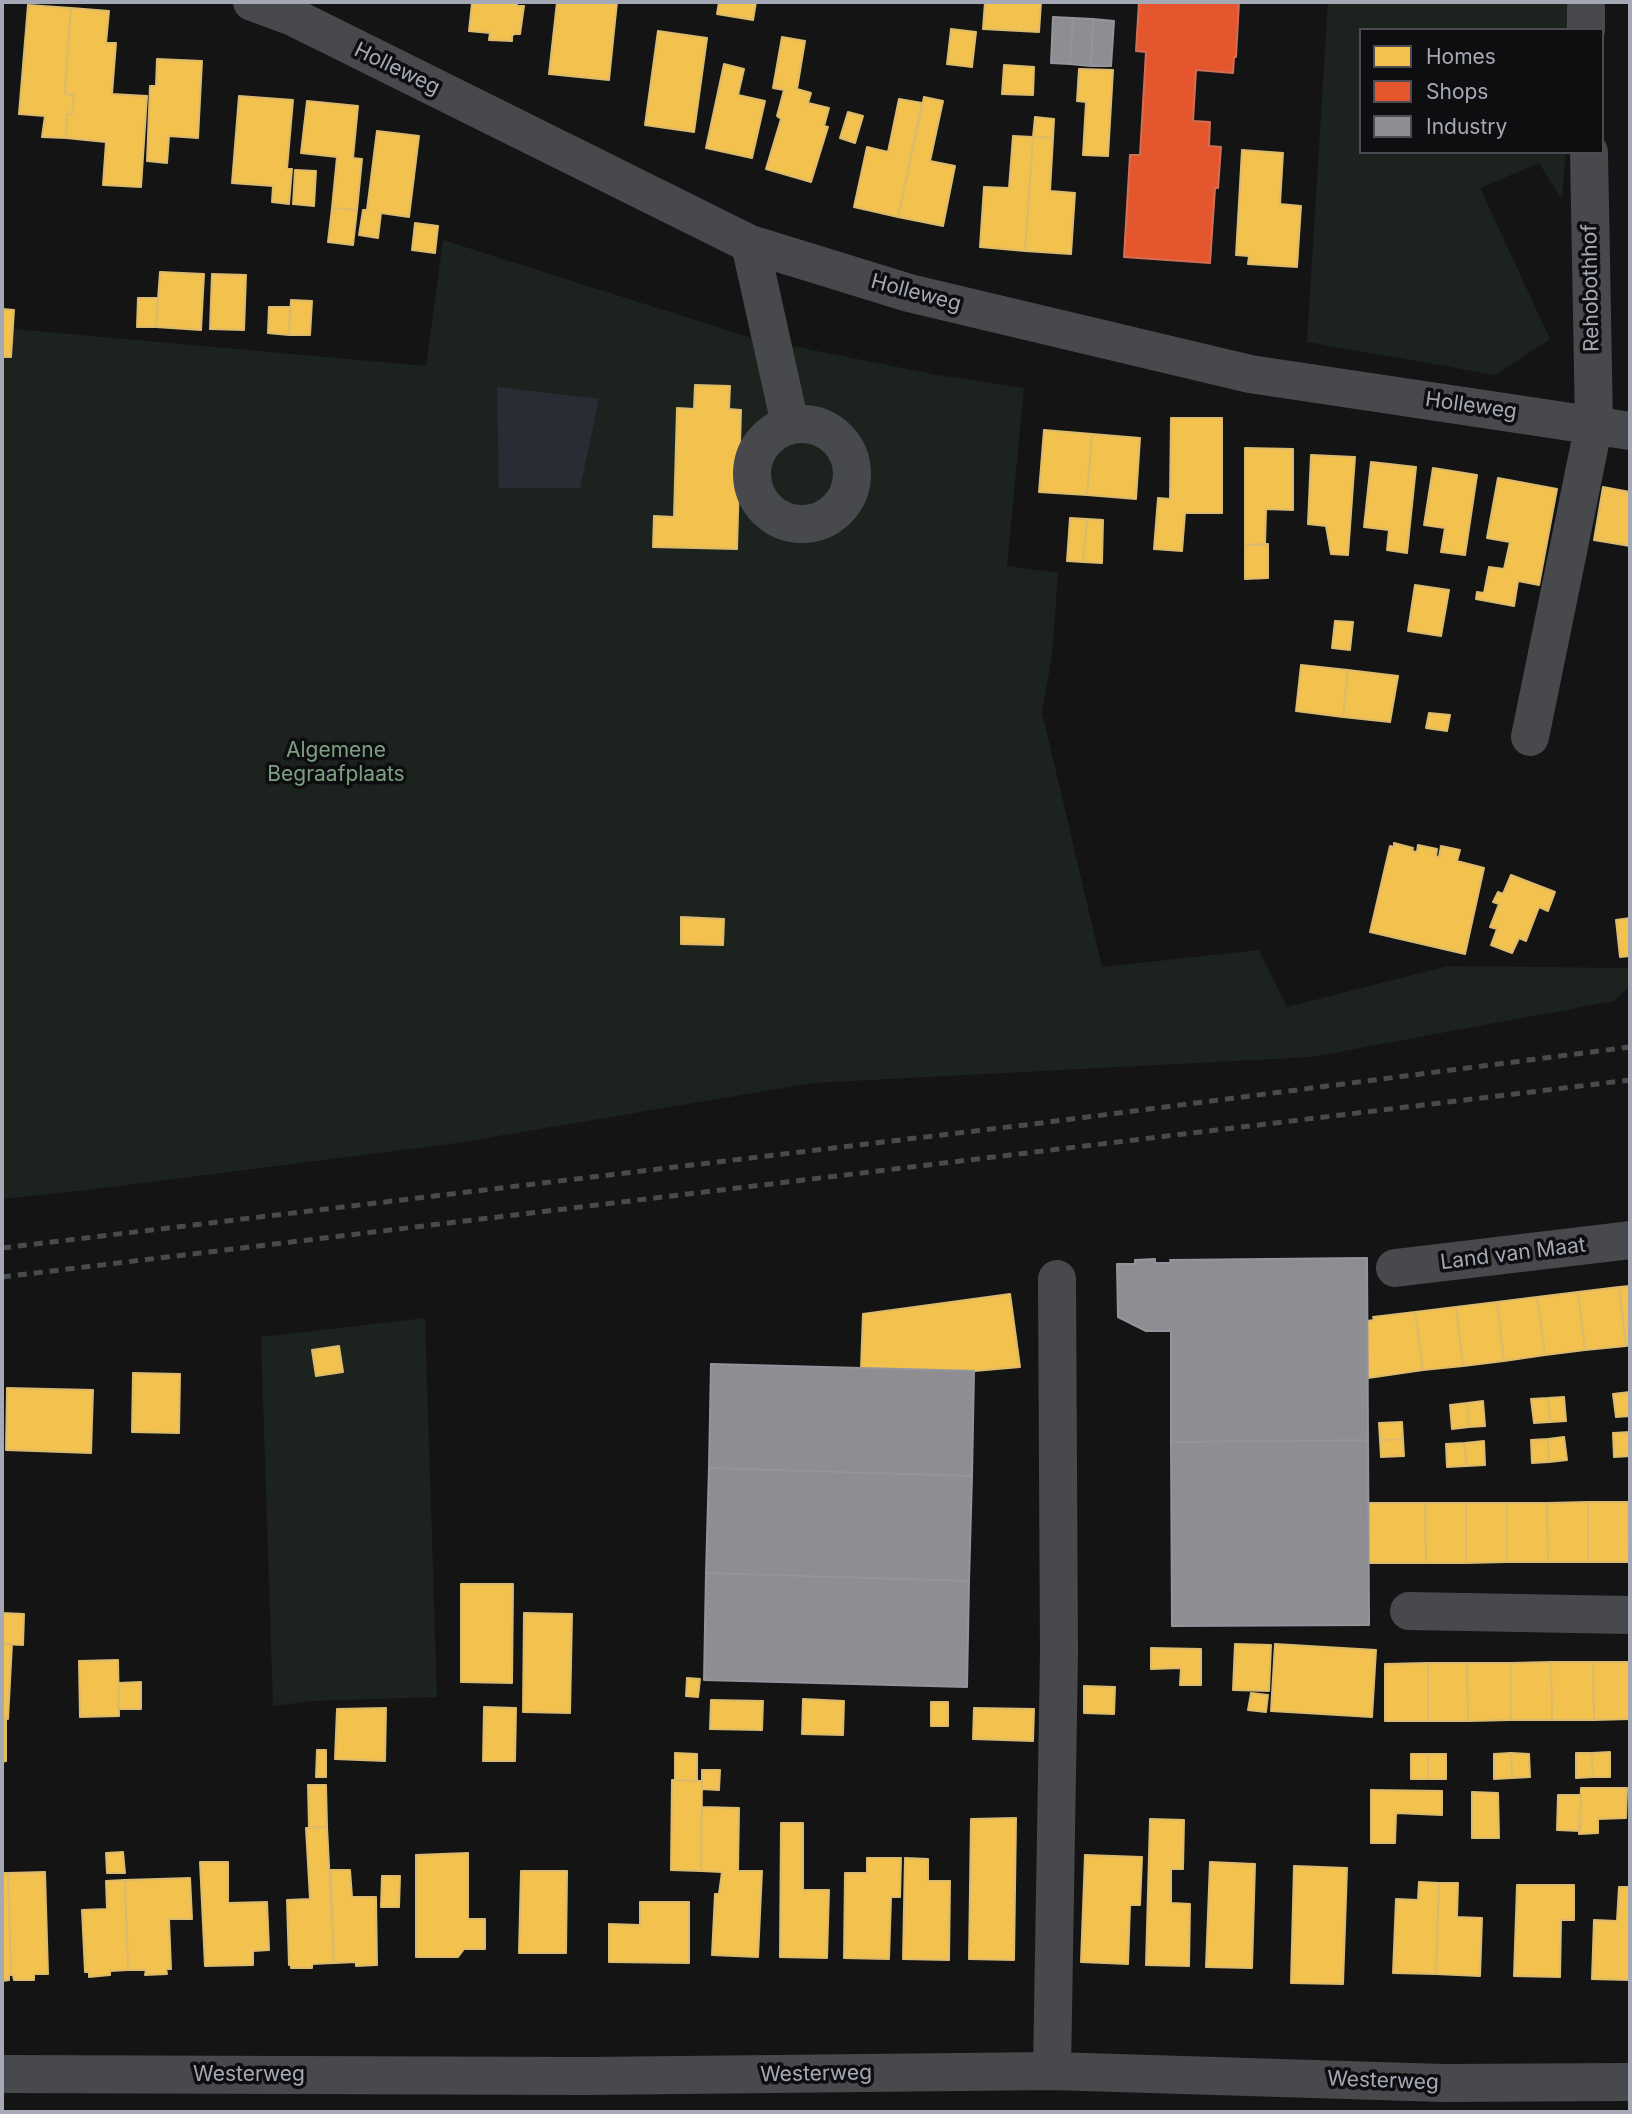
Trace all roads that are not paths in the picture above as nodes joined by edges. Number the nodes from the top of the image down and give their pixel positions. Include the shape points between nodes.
1 (252, 2) edge
2 (1589, 154) edge
3 (750, 244) junction
4 (790, 424) dead end
5 (1612, 427) edge
6 (1530, 737) dead end
7 (1630, 1240) edge
8 (1395, 1268) dead end
9 (1057, 1279) dead end
10 (1409, 1611) dead end
11 (1630, 1615) edge
12 (1052, 2071) junction
13 (2, 2074) edge
14 (1630, 2082) edge

1 - 3 street, Holleweg via 293,17
2 - 5 street, Rehobothhof
3 - 4 street
3 - 5 street, Holleweg via 909,293 1250,374
5 - 6 street, Rehobothhof
7 - 8 street, Land van Maat
9 - 12 street via 1059,1654
10 - 11 street
12 - 13 street, Westerweg via 587,2076
12 - 14 street, Westerweg via 1444,2082

